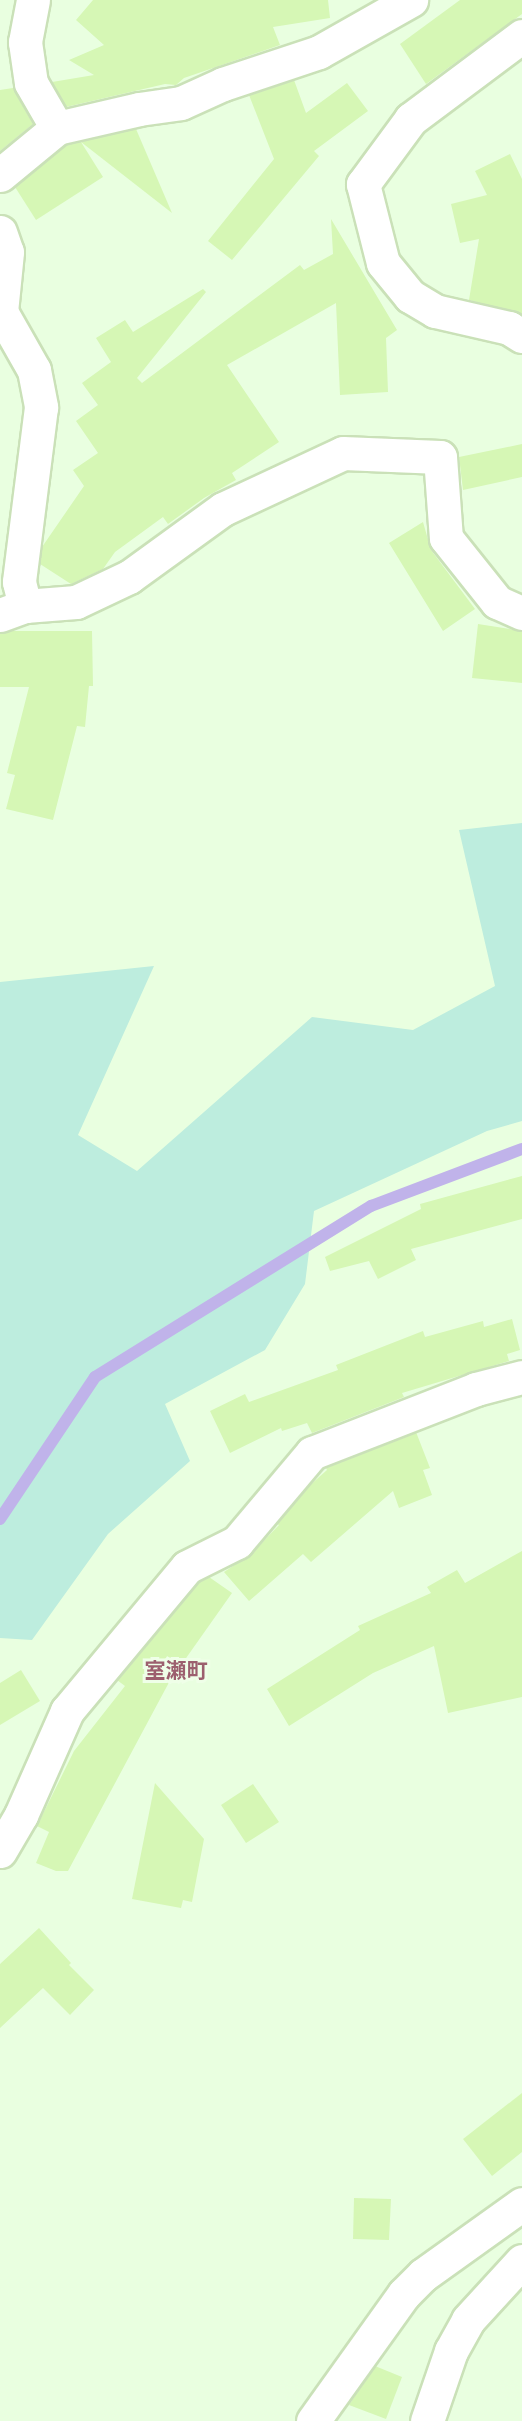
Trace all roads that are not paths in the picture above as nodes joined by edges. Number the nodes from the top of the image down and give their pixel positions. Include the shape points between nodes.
1 (33, 0) edge
2 (411, 0) edge
3 (522, 36) edge
4 (57, 128) junction
5 (0, 175) edge
6 (0, 232) edge
7 (522, 336) edge
8 (13, 610) edge
9 (522, 613) edge
10 (522, 1377) edge
11 (0, 1851) edge
12 (522, 2204) edge
13 (522, 2261) edge
14 (312, 2421) edge
15 (427, 2421) edge

1 - 4 street via 26,42 30,83
2 - 4 street via 319,52 182,102
3 - 7 street via 411,118 363,184 383,263 410,296 435,311 509,328
4 - 5 street
6 - 8 street via 7,252 1,312 34,370 42,407
8 - 9 street via 76,602 129,577 223,509 343,453 440,457 446,538 497,602
10 - 11 street via 476,1389 312,1453 237,1542 187,1567 67,1712 21,1815
12 - 14 street via 404,2294
13 - 15 street via 468,2320 451,2351

